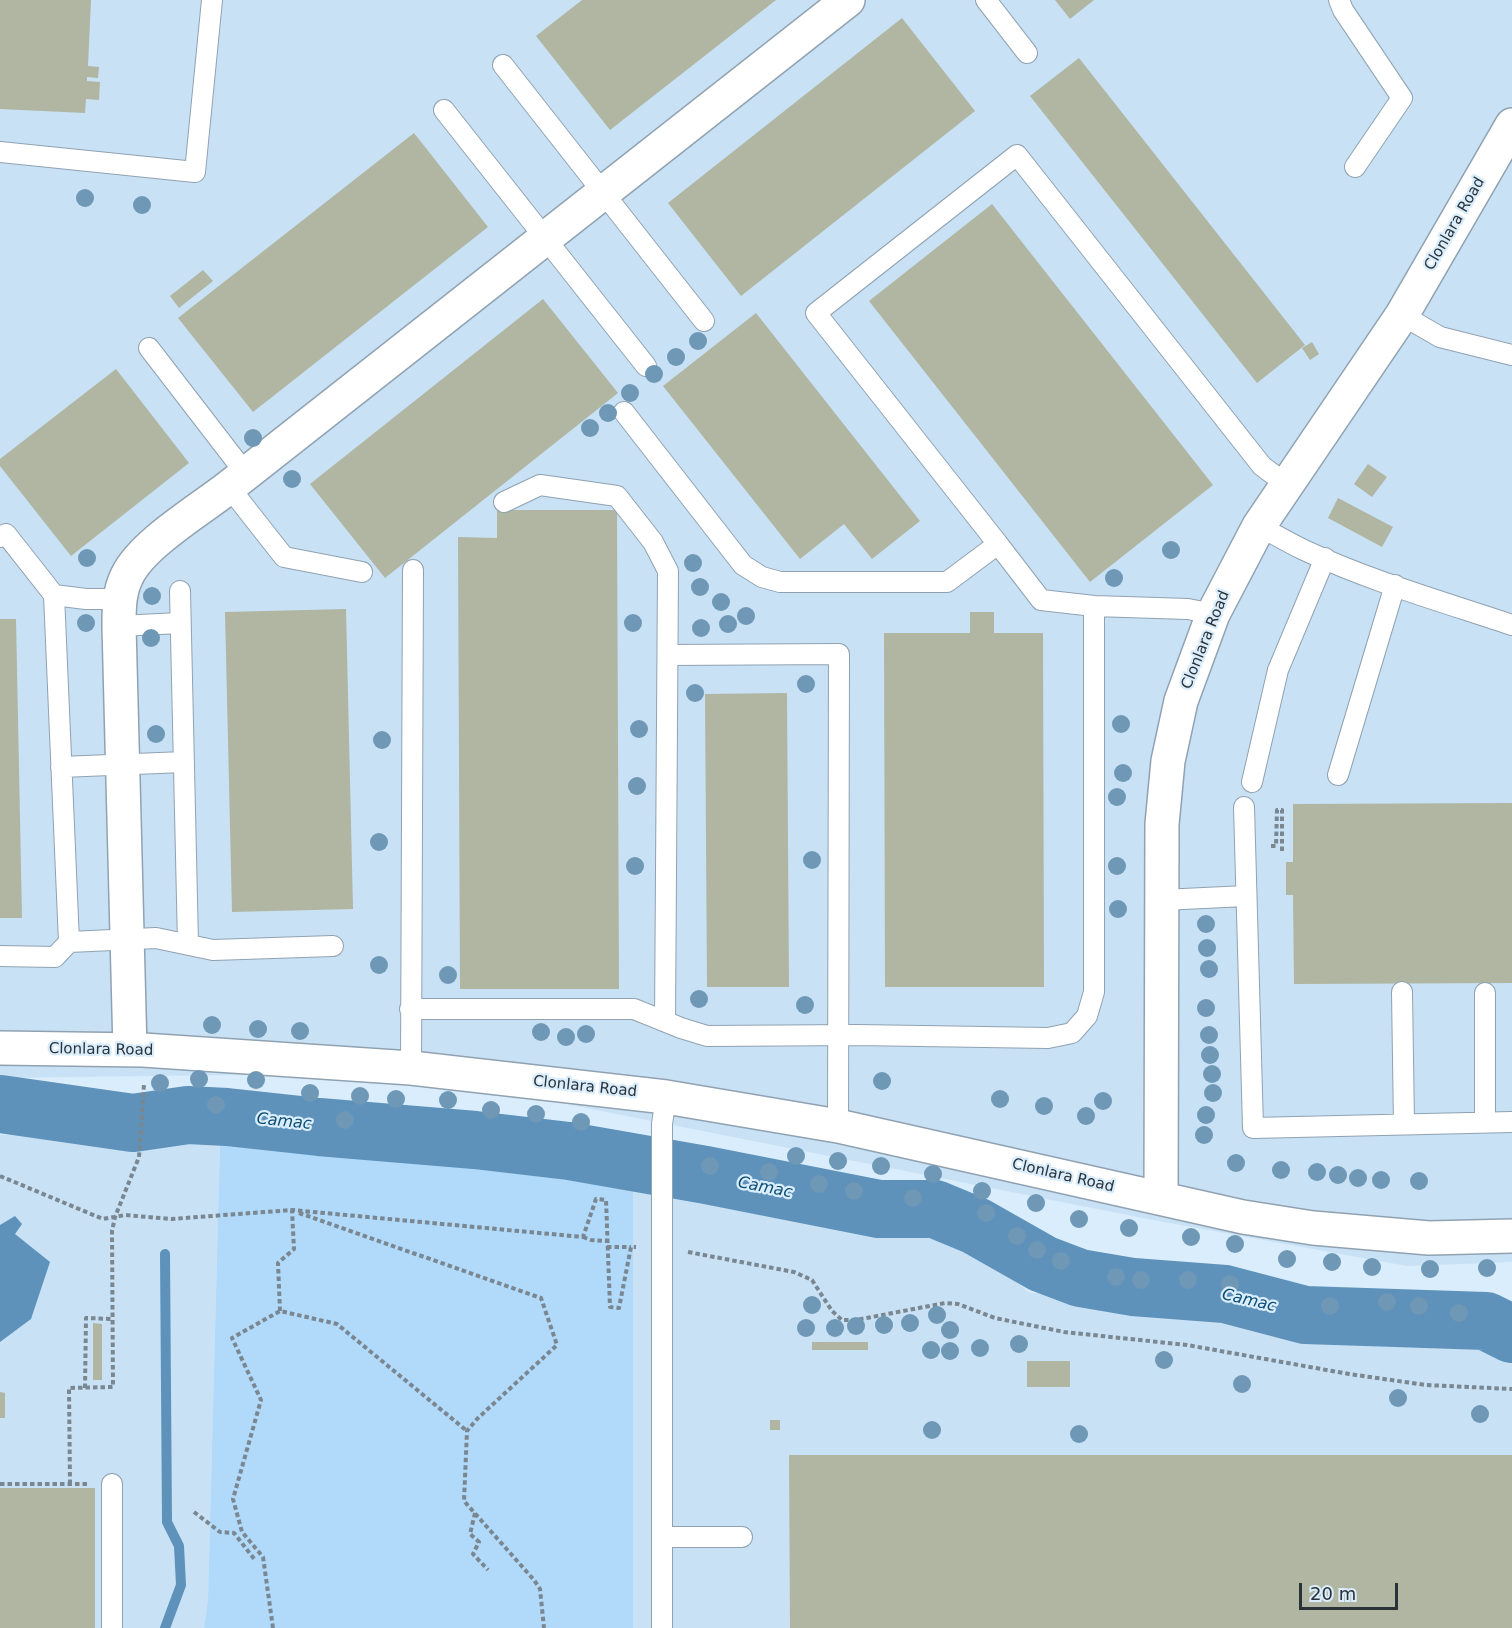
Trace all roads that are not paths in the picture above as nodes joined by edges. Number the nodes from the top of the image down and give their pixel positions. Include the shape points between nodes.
1 (212, 0) edge
2 (848, 0) edge
3 (986, 0) edge
4 (1339, 0) edge
5 (1028, 53) dead end
6 (503, 64) dead end
7 (444, 110) dead end
8 (1512, 125) edge
9 (0, 152) edge
10 (1355, 167) dead end
11 (603, 194) junction
12 (546, 239) junction
13 (1402, 315) junction
14 (704, 321) dead end
15 (149, 348) dead end
16 (1512, 355) edge
17 (646, 366) dead end
18 (624, 412) dead end
19 (238, 481) junction
20 (1286, 484) junction
21 (504, 501) dead end
22 (1259, 526) junction
23 (0, 537) edge
24 (998, 544) junction
25 (1325, 558) junction
26 (413, 570) dead end
27 (362, 572) dead end
28 (1395, 585) junction
29 (180, 591) dead end
30 (54, 595) junction
31 (1095, 606) junction
32 (119, 613) junction
33 (1213, 614) junction
34 (180, 623) junction
35 (1512, 625) edge
36 (668, 655) junction
37 (184, 762) junction
38 (123, 765) junction
39 (61, 767) junction
40 (1338, 775) dead end
41 (1252, 782) dead end
42 (1244, 807) dead end
43 (1246, 896) junction
44 (1162, 900) junction
45 (127, 940) junction
46 (69, 942) junction
47 (188, 944) junction
48 (333, 946) dead end
49 (0, 956) edge
50 (1402, 992) dead end
51 (1485, 993) dead end
52 (411, 1009) junction
53 (665, 1021) junction
54 (840, 1035) junction
55 (0, 1048) edge
56 (130, 1050) junction
57 (411, 1068) junction
58 (666, 1096) junction
59 (1485, 1122) junction
60 (1512, 1122) edge
61 (1404, 1124) junction
62 (838, 1126) junction
63 (1161, 1198) junction
64 (1512, 1236) edge
65 (112, 1484) road end
66 (662, 1537) junction
67 (742, 1537) dead end
68 (112, 1628) edge
69 (662, 1628) edge

1 - 9 lane via 195,172
2 - 11 street
3 - 5 lane
4 - 10 lane via 1402,98
6 - 11 lane
7 - 12 lane
8 - 13 street, Clonlara Road
11 - 12 street
11 - 14 lane
12 - 17 lane
12 - 19 street
13 - 16 lane via 1440,337
13 - 20 street, Clonlara Road
15 - 19 lane
18 - 24 lane via 743,565 762,577 780,582 947,582
19 - 27 lane via 284,557
19 - 32 street via 154,544 127,575
20 - 22 street, Clonlara Road
20 - 24 lane via 1262,466 1017,155 816,313
21 - 36 lane via 540,484 617,496 653,543 668,571
22 - 25 lane
22 - 33 street, Clonlara Road
23 - 30 lane via 6,534
24 - 31 lane via 1041,600
25 - 28 lane
25 - 41 lane via 1278,670
26 - 52 lane
28 - 35 lane
28 - 40 lane
29 - 34 lane
30 - 32 lane via 86,599
30 - 39 lane
31 - 33 lane via 1188,609
31 - 54 lane via 1094,992 1087,1016 1072,1033 1047,1038
32 - 34 lane
32 - 38 street
33 - 44 street, Clonlara Road via 1181,701 1168,761 1162,824
34 - 37 lane
36 - 53 lane
36 - 54 lane via 839,654
37 - 38 lane
37 - 47 lane
38 - 39 lane
38 - 45 street
39 - 46 lane
42 - 43 lane
43 - 44 lane
43 - 61 lane via 1253,1128
44 - 63 street, Clonlara Road
45 - 46 lane
45 - 47 lane via 156,938
45 - 56 street
46 - 49 lane via 55,957
47 - 48 lane via 213,950
50 - 61 lane
51 - 59 lane
52 - 53 lane via 634,1009
52 - 57 lane
53 - 54 lane via 707,1035
54 - 62 lane
55 - 56 street, Clonlara Road
56 - 57 street, Clonlara Road
57 - 58 street, Clonlara Road
58 - 62 street, Clonlara Road
58 - 66 lane via 662,1142
59 - 60 lane
59 - 61 lane
62 - 63 street, Clonlara Road
63 - 64 street, Clonlara Road via 1313,1228 1429,1238
65 - 68 lane
66 - 67 lane
66 - 69 lane

